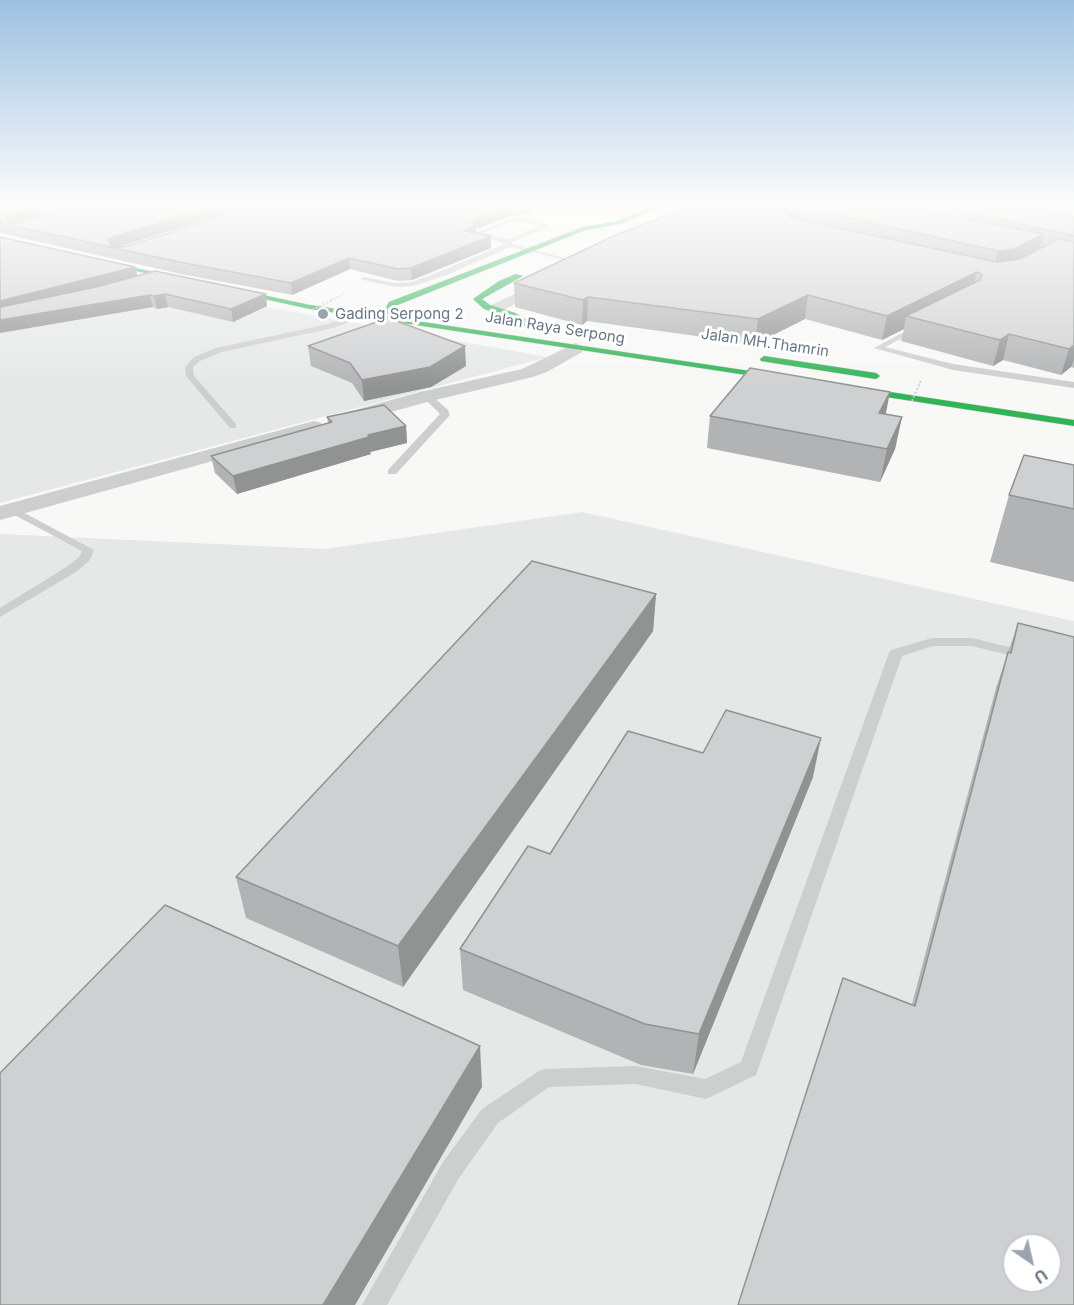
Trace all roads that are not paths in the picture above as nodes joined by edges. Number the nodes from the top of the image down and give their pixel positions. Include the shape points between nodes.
1 (113, 266) edge
2 (173, 266) edge
3 (464, 266) edge
4 (475, 266) edge
5 (545, 266) edge
6 (160, 277) junction
7 (364, 279) dead end
8 (556, 279) edge
9 (143, 282) edge
10 (260, 282) edge
11 (373, 301) dead end
12 (392, 304) junction
13 (419, 309) dead end
14 (494, 309) junction
15 (360, 315) junction
16 (474, 316) dead end
17 (929, 321) edge
18 (402, 322) junction
19 (598, 337) dead end
20 (633, 342) dead end
21 (576, 348) junction
22 (749, 357) dead end
23 (886, 377) dead end
24 (808, 383) edge
25 (1074, 385) edge
26 (831, 386) edge
27 (427, 396) junction
28 (1074, 423) edge
29 (233, 426) dead end
30 (392, 472) dead end
31 (7, 512) edge
32 (0, 613) edge
33 (1040, 659) edge
34 (374, 1305) edge

1 - 6 main road, Jalan Raya Serpong
2 - 10 main road
3 - 7 lane via 413,284
4 - 12 main road
5 - 14 main road via 478,297
6 - 9 lane
6 - 15 main road, Jalan Raya Serpong
8 - 14 street
11 - 12 main road
12 - 13 main road
12 - 18 main road via 388,311
14 - 16 main road via 535,326
15 - 18 main road, Jalan Raya Serpong
15 - 29 lane via 197,359 189,367 190,376
17 - 25 lane via 878,348 953,367
18 - 21 main road, Jalan Raya Serpong
19 - 20 main road
21 - 24 main road, Jalan Raya Serpong via 743,379
21 - 27 street via 527,373
22 - 23 main road, Jalan MH.Thamrin
26 - 28 main road
27 - 30 lane via 445,415
27 - 31 street
31 - 32 lane via 88,550 72,569
33 - 34 lane via 972,642 932,642 896,653 749,1068 706,1089 636,1075 546,1078 490,1116 451,1170

